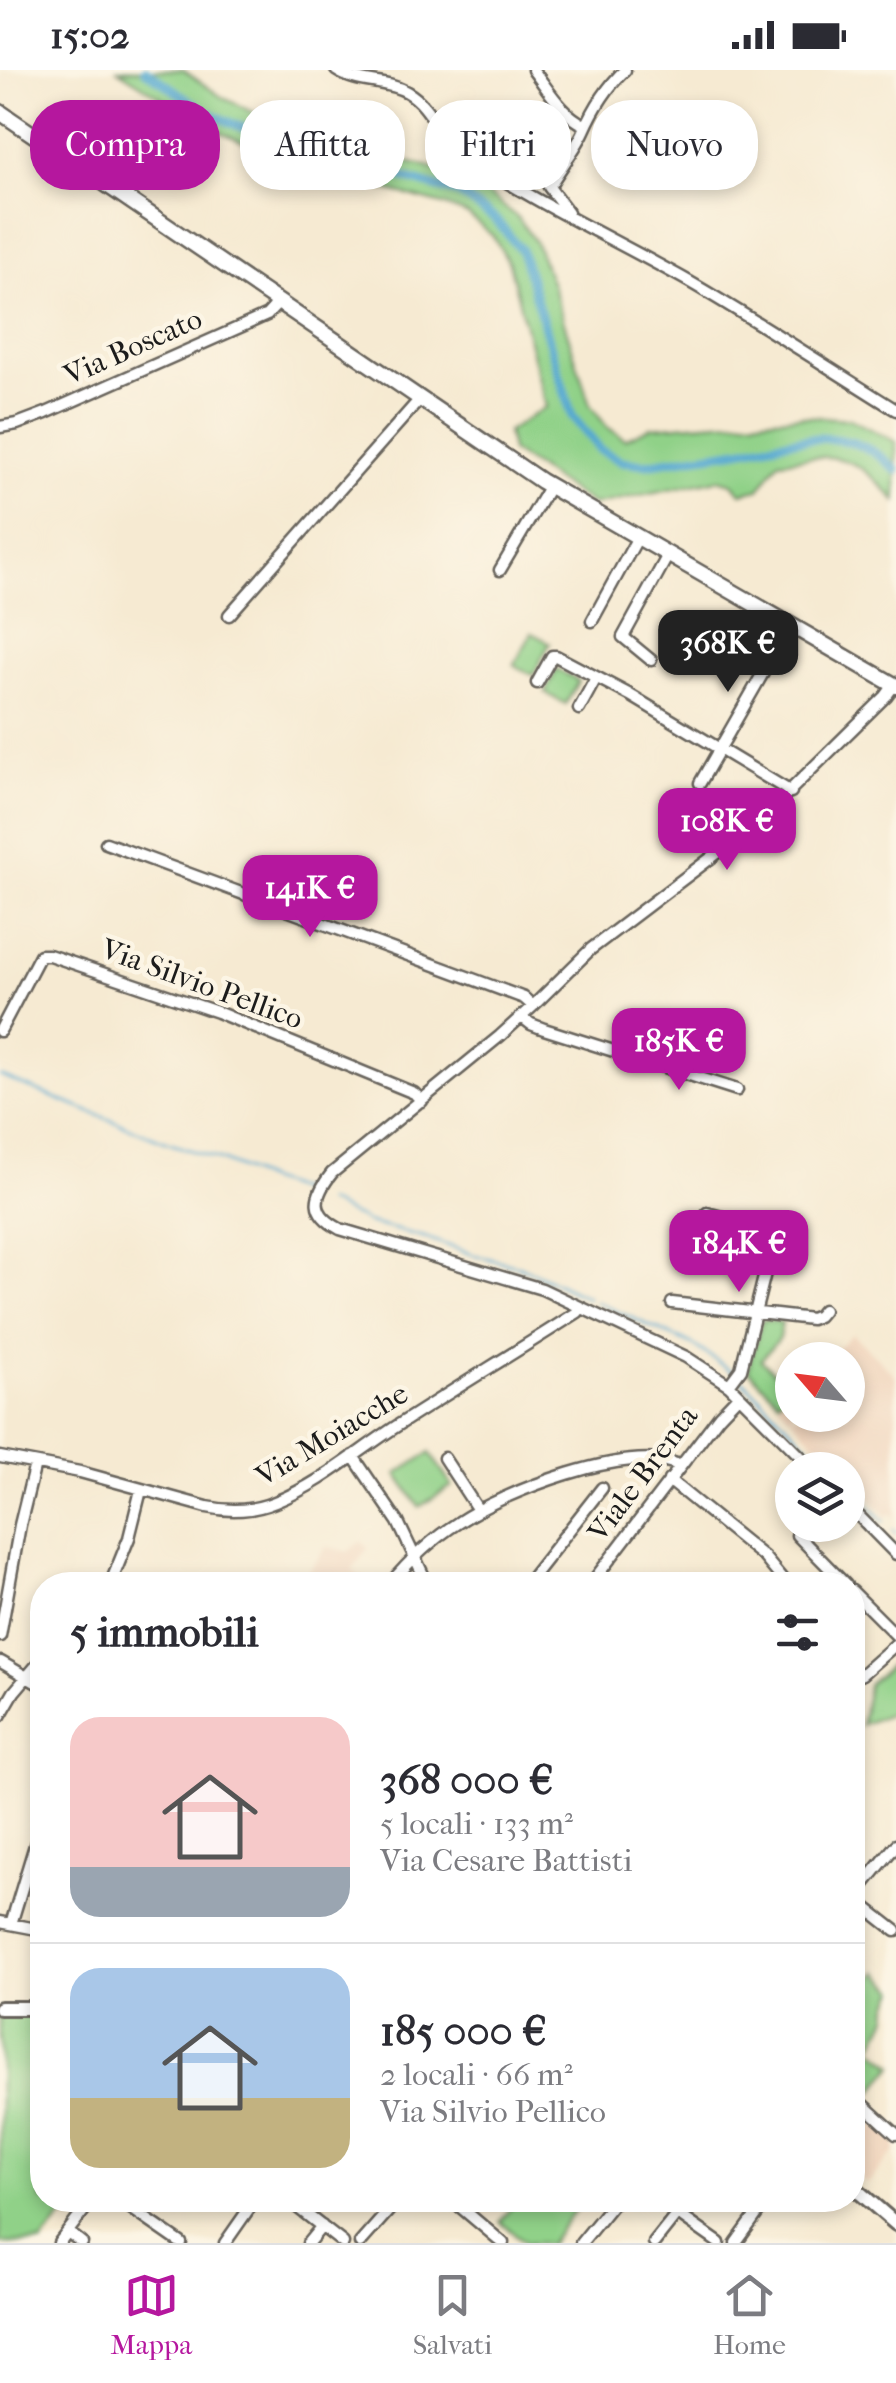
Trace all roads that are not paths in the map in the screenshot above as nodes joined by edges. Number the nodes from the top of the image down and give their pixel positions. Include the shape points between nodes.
1 (533, 70) edge
2 (625, 70) edge
3 (340, 73) edge
4 (0, 112) edge
5 (585, 125) junction
6 (571, 217) junction
7 (279, 302) junction
8 (420, 399) junction
9 (896, 410) edge
10 (0, 427) edge
11 (550, 486) junction
12 (638, 538) junction
13 (668, 554) junction
14 (500, 570) dead end
15 (229, 615) dead end
16 (592, 621) dead end
17 (790, 626) junction
18 (651, 660) dead end
19 (596, 678) junction
20 (537, 682) dead end
21 (895, 686) edge
22 (579, 709) dead end
23 (719, 750) junction
24 (700, 783) dead end
25 (791, 792) junction
26 (106, 844) dead end
27 (533, 1006) junction
28 (522, 1016) junction
29 (0, 1031) edge
30 (737, 1090) dead end
31 (422, 1101) junction
32 (707, 1213) dead end
33 (672, 1303) dead end
34 (575, 1306) junction
35 (823, 1310) dead end
36 (756, 1311) junction
37 (729, 1385) junction
38 (739, 1395) junction
39 (796, 1452) edge
40 (353, 1456) junction
41 (0, 1457) edge
42 (444, 1458) dead end
43 (35, 1464) junction
44 (680, 1466) junction
45 (669, 1480) junction
46 (602, 1488) dead end
47 (141, 1490) junction
48 (478, 1510) junction
49 (865, 1522) edge
50 (804, 1542) edge
51 (896, 1554) edge
52 (414, 1557) junction
53 (115, 1572) edge
54 (401, 1572) edge
55 (422, 1572) edge
56 (536, 1572) edge
57 (600, 1572) edge
58 (776, 1572) edge
59 (833, 1572) edge
60 (865, 1605) edge
61 (896, 1635) edge
62 (0, 1636) edge
63 (896, 1644) edge
64 (2, 1662) edge
65 (865, 1671) edge
66 (30, 1672) edge
67 (26, 1677) junction
68 (30, 1679) edge
69 (0, 1716) edge
70 (896, 1845) edge
71 (30, 1856) edge
72 (865, 1883) edge
73 (865, 1905) edge
74 (6, 1923) edge
75 (896, 1931) edge
76 (0, 2008) edge
77 (30, 2008) edge
78 (865, 2105) edge
79 (893, 2128) edge
80 (865, 2197) edge
81 (83, 2212) edge
82 (136, 2212) edge
83 (247, 2212) edge
84 (304, 2212) edge
85 (387, 2212) edge
86 (466, 2212) edge
87 (607, 2212) edge
88 (674, 2212) edge
89 (759, 2212) edge
90 (468, 2214) joint
91 (677, 2214) junction
92 (896, 2224) edge
93 (322, 2226) junction
94 (68, 2232) junction
95 (58, 2243) edge
96 (82, 2243) edge
97 (181, 2243) edge
98 (225, 2243) edge
99 (308, 2243) edge
100 (343, 2243) edge
101 (360, 2243) edge
102 (503, 2243) edge
103 (582, 2243) edge
104 (654, 2243) edge
105 (719, 2243) edge
106 (736, 2243) edge

1 - 5 street
2 - 5 street
3 - 6 street via 410,93 454,148
4 - 7 main road
5 - 6 street via 548,187
6 - 9 street
7 - 8 main road
7 - 10 street, Via Boscato via 267,315 46,414
8 - 11 main road
8 - 15 street
11 - 12 main road
11 - 14 street
12 - 13 main road
12 - 16 street
13 - 17 main road
13 - 18 street via 623,637
17 - 21 main road
17 - 23 street
19 - 20 street via 552,656
19 - 22 street
19 - 23 street
21 - 25 street
23 - 24 street
23 - 25 street
25 - 27 street via 728,848 591,949
26 - 27 street
27 - 28 street
28 - 30 street
28 - 31 street
29 - 31 street, Via Silvio Pellico via 40,955 49,955 217,1012
31 - 34 street via 332,1173 317,1197 320,1214 340,1229 542,1289
32 - 36 street via 777,1226
33 - 36 street
34 - 37 street via 686,1357
34 - 40 street, Via Moiacche via 578,1312
35 - 36 street via 812,1319
36 - 37 street via 741,1369
37 - 38 street
38 - 39 street
38 - 44 street, Viale Brenta
40 - 47 street, Via Moiacche via 254,1509 225,1511
40 - 52 street
41 - 43 street, Via Moiacche
42 - 48 street
43 - 47 street, Via Moiacche
43 - 62 street
44 - 45 street, Viale Brenta
44 - 48 street via 628,1459 556,1478
45 - 57 street, Viale Brenta
45 - 58 street
46 - 56 street
47 - 53 street
48 - 52 street
49 - 51 street
50 - 59 street
52 - 54 street
52 - 55 street
60 - 61 street
63 - 65 street
64 - 67 street
66 - 67 street
67 - 68 street
67 - 69 street
70 - 72 street
71 - 74 street
73 - 75 street
76 - 77 street
78 - 79 street
80 - 92 street
81 - 94 street
82 - 97 street
83 - 98 street
84 - 93 street
85 - 101 street
86 - 90 street
87 - 103 street
88 - 91 street
89 - 106 street
90 - 102 street
91 - 104 street
91 - 105 street
93 - 99 street
93 - 100 street
94 - 95 street
94 - 96 street

